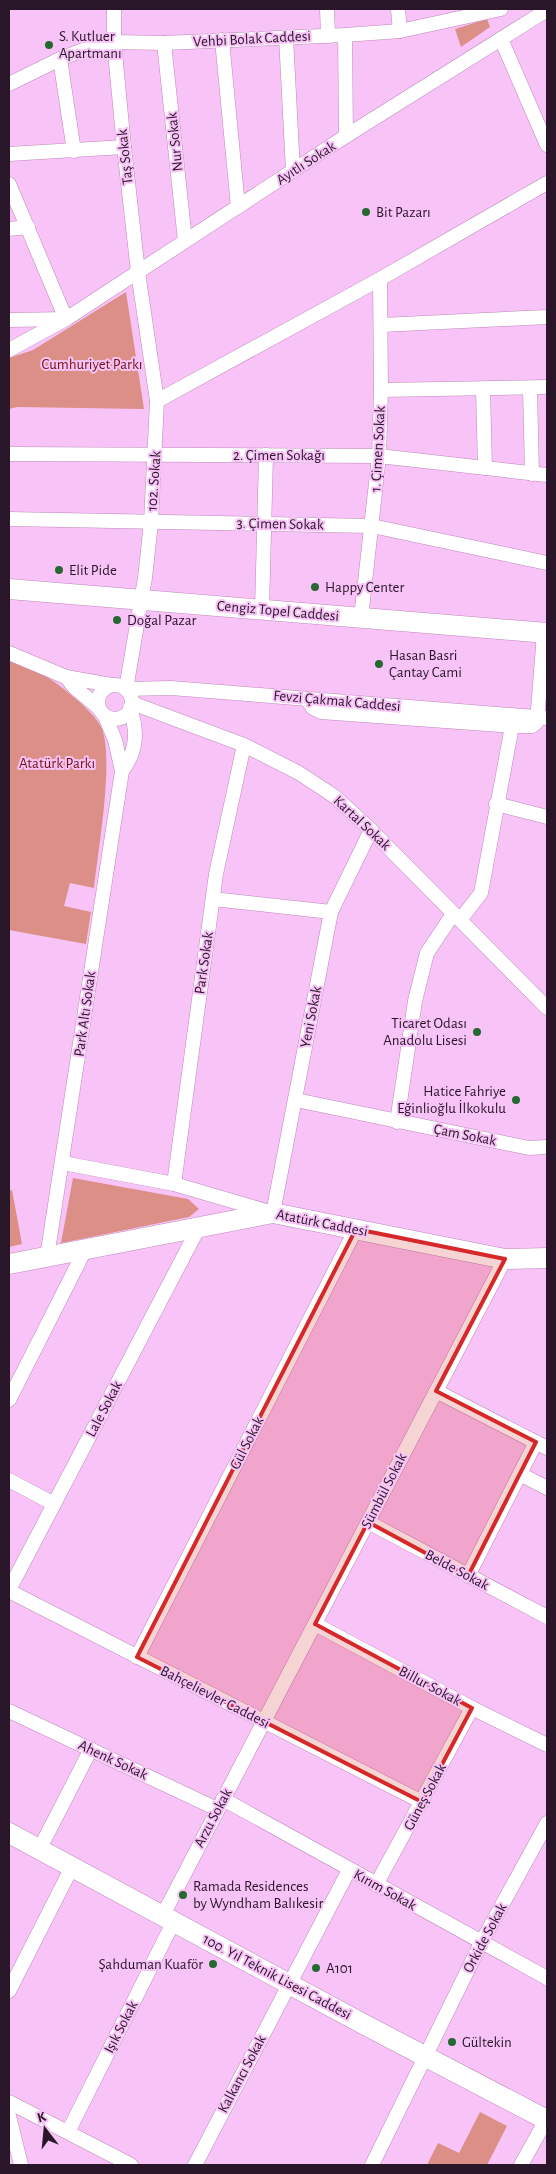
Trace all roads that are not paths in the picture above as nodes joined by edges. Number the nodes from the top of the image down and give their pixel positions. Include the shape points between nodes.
1 (114, 9) edge
2 (327, 9) edge
3 (398, 9) edge
4 (501, 9) edge
5 (547, 10) edge
6 (400, 30) junction
7 (345, 35) junction
8 (328, 36) junction
9 (286, 38) junction
10 (501, 39) junction
11 (222, 40) junction
12 (114, 42) junction
13 (164, 43) junction
14 (60, 59) junction
15 (9, 84) edge
16 (346, 136) junction
17 (547, 144) edge
18 (124, 147) junction
19 (74, 151) junction
20 (9, 154) edge
21 (293, 171) junction
22 (547, 182) edge
23 (9, 184) edge
24 (238, 206) junction
25 (28, 227) junction
26 (9, 229) edge
27 (186, 241) junction
28 (138, 272) junction
29 (380, 279) junction
30 (547, 317) edge
31 (66, 319) junction
32 (9, 320) edge
33 (381, 325) junction
34 (9, 350) edge
35 (547, 387) edge
36 (530, 388) junction
37 (483, 389) junction
38 (381, 390) junction
39 (157, 401) junction
40 (9, 454) edge
41 (156, 454) junction
42 (266, 455) junction
43 (379, 456) junction
44 (485, 468) junction
45 (532, 474) junction
46 (547, 475) edge
47 (9, 519) edge
48 (151, 522) junction
49 (265, 524) junction
50 (372, 526) junction
51 (547, 563) edge
52 (9, 589) edge
53 (140, 600) junction
54 (262, 610) junction
55 (360, 618) junction
56 (546, 633) edge
57 (9, 653) edge
58 (66, 677) junction
59 (110, 685) junction
60 (126, 689) junction
61 (307, 699) junction
62 (131, 706) junction
63 (102, 712) junction
64 (542, 718) edge
65 (512, 726) junction
66 (244, 745) junction
67 (122, 771) junction
68 (496, 804) junction
69 (547, 817) edge
70 (371, 830) junction
71 (213, 899) junction
72 (331, 912) junction
73 (456, 917) junction
74 (547, 1007) edge
75 (296, 1100) junction
76 (397, 1122) junction
77 (547, 1147) edge
78 (63, 1163) junction
79 (174, 1184) junction
80 (272, 1212) junction
81 (199, 1227) junction
82 (356, 1229) junction
83 (85, 1250) junction
84 (47, 1257) junction
85 (547, 1258) edge
86 (505, 1259) junction
87 (9, 1264) edge
88 (436, 1391) junction
89 (9, 1400) edge
90 (542, 1445) edge
91 (520, 1474) junction
92 (9, 1480) edge
93 (547, 1488) edge
94 (54, 1504) junction
95 (368, 1522) junction
96 (468, 1576) junction
97 (9, 1591) edge
98 (547, 1617) edge
99 (315, 1624) junction
100 (137, 1657) junction
101 (472, 1708) junction
102 (9, 1711) edge
103 (264, 1722) junction
104 (547, 1745) edge
105 (91, 1749) junction
106 (422, 1802) junction
107 (220, 1804) junction
108 (547, 1824) edge
109 (9, 1833) edge
110 (39, 1850) junction
111 (72, 1867) junction
112 (349, 1870) junction
113 (376, 1885) junction
114 (168, 1918) junction
115 (481, 1943) junction
116 (547, 1978) edge
117 (290, 1984) junction
118 (9, 1989) edge
119 (424, 2055) junction
120 (9, 2102) edge
121 (9, 2116) edge
122 (546, 2120) edge
123 (68, 2132) junction
124 (21, 2165) edge
125 (131, 2165) edge
126 (195, 2165) edge
127 (372, 2165) edge
128 (522, 2165) edge

1 - 12 street, Taş Sokak
2 - 8 street
3 - 6 street
4 - 6 street, Vehbi Bolak Caddesi
5 - 10 street, Ayıtlı Sokak
6 - 7 street, Vehbi Bolak Caddesi
7 - 8 street, Vehbi Bolak Caddesi
7 - 16 street
8 - 9 street, Vehbi Bolak Caddesi
9 - 11 street, Vehbi Bolak Caddesi
9 - 21 street
10 - 16 street, Ayıtlı Sokak
10 - 17 street
11 - 13 street, Vehbi Bolak Caddesi
11 - 24 street
12 - 13 street, Vehbi Bolak Caddesi
12 - 14 street, Vehbi Bolak Caddesi
12 - 18 street, Taş Sokak
13 - 27 street, Nur Sokak
14 - 15 street, Vehbi Bolak Caddesi
14 - 19 street
16 - 21 street, Ayıtlı Sokak
18 - 19 street
18 - 28 street, Taş Sokak
19 - 20 street
21 - 24 street, Ayıtlı Sokak
22 - 29 street
23 - 25 street
24 - 27 street, Ayıtlı Sokak
25 - 26 street
25 - 31 street
27 - 28 street, Ayıtlı Sokak
28 - 31 street, Ayıtlı Sokak
28 - 39 street, 102. Sokak
29 - 33 street, 1. Çimen Sokak
29 - 39 street
30 - 33 street
31 - 32 street
31 - 34 street, Ayıtlı Sokak
33 - 38 street, 1. Çimen Sokak
35 - 36 street
36 - 37 street
36 - 45 street
37 - 38 street
37 - 44 street
38 - 43 street, 1. Çimen Sokak
39 - 41 street, 102. Sokak
40 - 41 street, 2. Çimen Sokağı
41 - 42 street, 2. Çimen Sokağı
41 - 48 street, 102. Sokak
42 - 43 street, 2. Çimen Sokağı
42 - 49 street
43 - 44 street, 2. Çimen Sokağı
43 - 50 street, 1. Çimen Sokak
44 - 45 street, 2. Çimen Sokağı
45 - 46 street, 2. Çimen Sokağı
47 - 48 street, 3. Çimen Sokak
48 - 49 street, 3. Çimen Sokak
48 - 53 street, 102. Sokak
49 - 50 street, 3. Çimen Sokak
49 - 54 street
50 - 51 street, 3. Çimen Sokak
50 - 55 street, 1. Çimen Sokak
52 - 53 main road, Cengiz Topel Caddesi
53 - 54 main road, Cengiz Topel Caddesi
53 - 60 street, 102. Sokak
54 - 55 main road, Cengiz Topel Caddesi
55 - 56 main road, Cengiz Topel Caddesi
56 - 64 street
57 - 58 street
58 - 59 street
58 - 63 street
59 - 60 street
59 - 63 street via 99,695
60 - 61 street, Fevzi Çakmak Caddesi via 171,688
60 - 62 street
61 - 64 street, Fevzi Çakmak Caddesi
61 - 65 street via 313,708 321,712
62 - 63 street via 127,714 117,719
62 - 66 street, Kartal Sokak
62 - 67 street via 135,743
63 - 67 street via 115,740
64 - 65 street via 532,726
65 - 68 street
66 - 70 street, Kartal Sokak via 334,796
66 - 71 street, Park Sokak
67 - 78 street, Park Altı Sokak
68 - 69 street
68 - 73 street via 482,893
70 - 72 street, Yeni Sokak
70 - 73 street, Kartal Sokak
71 - 72 street
71 - 79 street, Park Sokak
72 - 75 street, Yeni Sokak
73 - 74 street, Kartal Sokak
73 - 76 street via 428,953 425,962 415,1001
75 - 76 street, Çam Sokak
75 - 80 street, Yeni Sokak
76 - 77 street, Çam Sokak via 529,1148
78 - 79 street
78 - 84 street, Park Altı Sokak
79 - 80 street
80 - 81 main road, Atatürk Caddesi
80 - 82 main road, Atatürk Caddesi
81 - 83 main road, Atatürk Caddesi
81 - 94 street, Lale Sokak
82 - 86 main road, Atatürk Caddesi
82 - 100 street, Gül Sokak
83 - 84 main road, Atatürk Caddesi
83 - 89 street
84 - 87 main road, Atatürk Caddesi
85 - 86 main road, Atatürk Caddesi
86 - 88 street, Sümbül Sokak
88 - 90 street
88 - 95 street, Sümbül Sokak
90 - 91 street
91 - 93 street
91 - 96 street
92 - 94 street
94 - 97 street, Lale Sokak
95 - 96 street, Belde Sokak
95 - 99 street, Sümbül Sokak
96 - 98 street, Belde Sokak
97 - 100 street, Bahçelievler Caddesi
99 - 101 street, Billur Sokak
99 - 103 street, Sümbül Sokak
100 - 103 street, Bahçelievler Caddesi
101 - 104 street, Billur Sokak
101 - 106 street, Güneş Sokak
102 - 105 street, Ahenk Sokak
103 - 106 street, Bahçelievler Caddesi
103 - 107 street, Arzu Sokak
105 - 107 street, Ahenk Sokak
105 - 110 street
106 - 113 street, Güneş Sokak
107 - 112 street, Kırım Sokak
107 - 114 street, Arzu Sokak
108 - 115 street, Orkide Sokak
109 - 110 main road, 100. Yıl Teknik Lisesi Caddesi
110 - 111 main road, 100. Yıl Teknik Lisesi Caddesi
111 - 114 main road, 100. Yıl Teknik Lisesi Caddesi
111 - 118 street
112 - 113 street, Kırım Sokak
112 - 117 street
113 - 115 street, Kırım Sokak
114 - 117 main road, 100. Yıl Teknik Lisesi Caddesi
114 - 123 street, Işık Sokak
115 - 116 street, Kırım Sokak
115 - 119 street, Orkide Sokak
117 - 119 main road, 100. Yıl Teknik Lisesi Caddesi
117 - 126 street, Kalkancı Sokak
119 - 122 main road, 100. Yıl Teknik Lisesi Caddesi
119 - 127 street, Orkide Sokak
120 - 123 street
121 - 124 street
122 - 128 street
123 - 125 street

